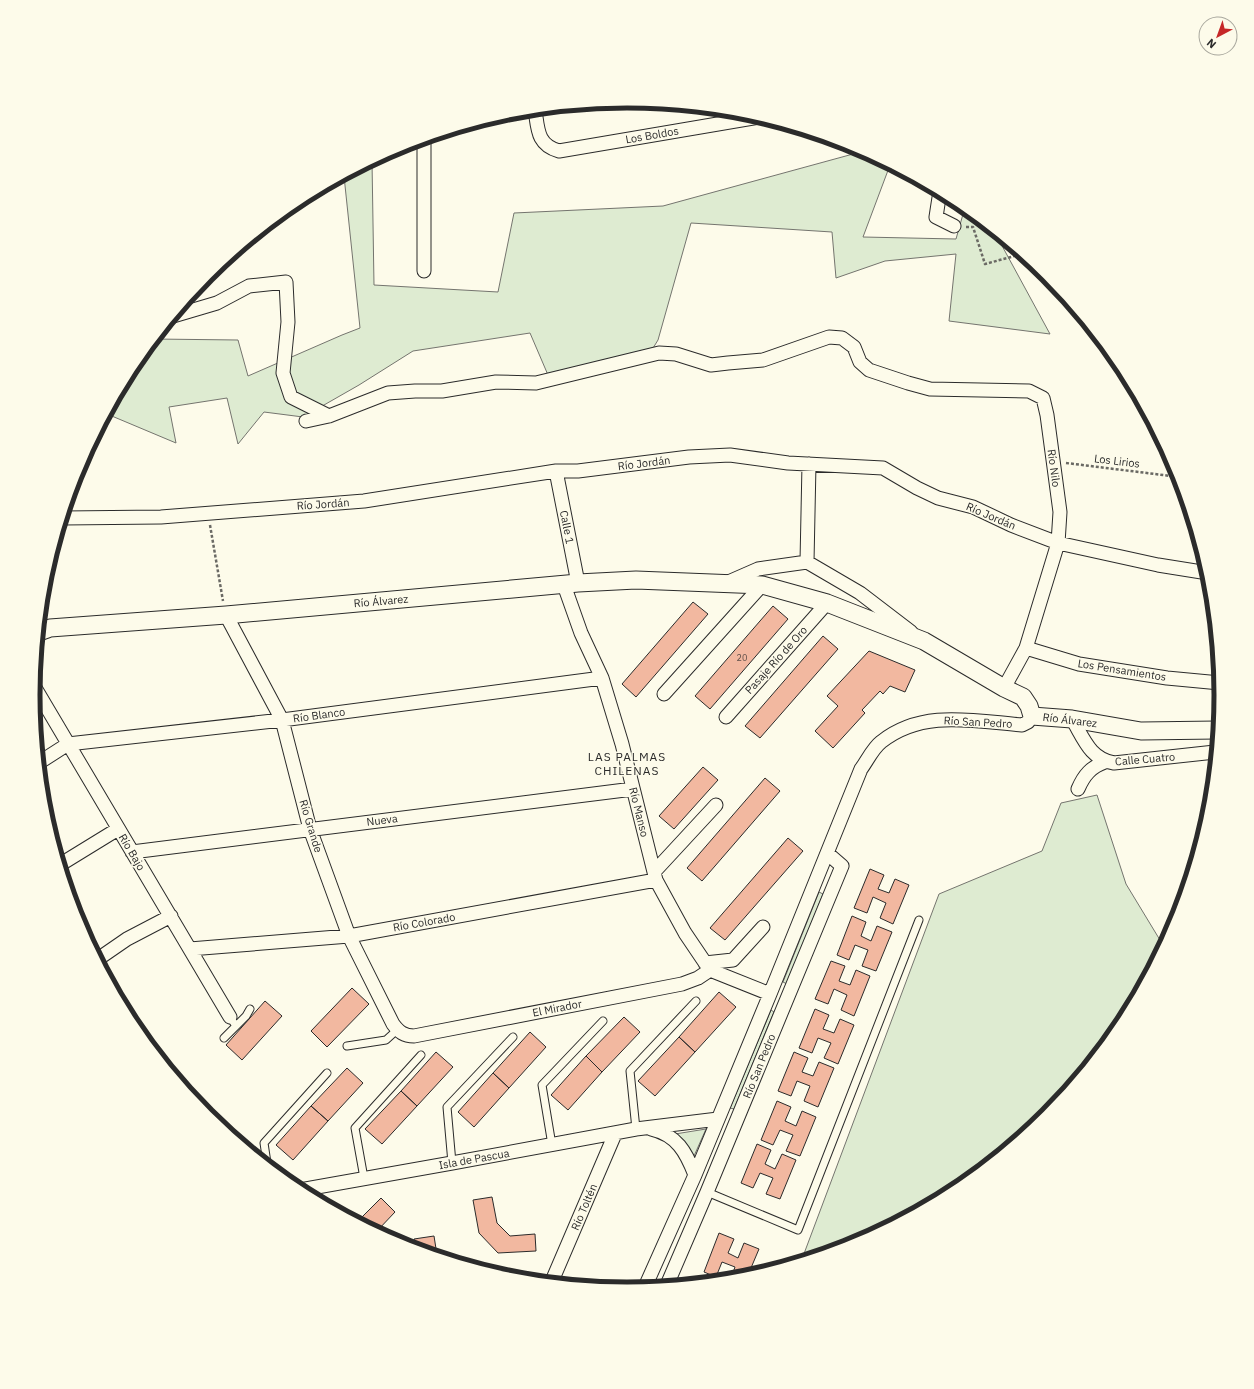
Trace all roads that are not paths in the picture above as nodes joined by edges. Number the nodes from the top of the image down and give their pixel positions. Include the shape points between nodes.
1 (536, 115) edge
2 (744, 120) edge
3 (424, 144) edge
4 (939, 198) edge
5 (954, 226) road end
6 (424, 271) dead end
7 (180, 314) edge
8 (329, 416) junction
9 (306, 421) dead end
10 (809, 464) junction
11 (556, 471) junction
12 (67, 518) edge
13 (1058, 543) junction
14 (807, 562) junction
15 (1201, 572) edge
16 (571, 584) junction
17 (724, 584) junction
18 (762, 585) junction
19 (827, 603) junction
20 (226, 615) junction
21 (44, 630) edge
22 (924, 641) junction
23 (1026, 648) junction
24 (602, 678) junction
25 (1214, 682) edge
26 (1004, 688) junction
27 (664, 694) dead end
28 (40, 696) edge
29 (1032, 716) junction
30 (726, 717) dead end
31 (1072, 719) junction
32 (282, 720) junction
33 (1213, 730) edge
34 (68, 744) junction
35 (1211, 752) edge
36 (44, 760) edge
37 (1105, 762) junction
38 (633, 789) junction
39 (1078, 789) dead end
40 (716, 805) dead end
41 (118, 829) junction
42 (310, 829) junction
43 (132, 852) junction
44 (827, 853) junction
45 (65, 862) edge
46 (655, 876) junction
47 (171, 916) junction
48 (919, 920) dead end
49 (763, 927) dead end
50 (349, 936) junction
51 (190, 949) junction
52 (102, 956) edge
53 (708, 967) junction
54 (770, 994) junction
55 (696, 1001) dead end
56 (250, 1009) dead end
57 (603, 1021) dead end
58 (233, 1022) junction
59 (399, 1032) junction
60 (513, 1037) dead end
61 (224, 1038) dead end
62 (347, 1046) dead end
63 (422, 1055) dead end
64 (327, 1072) dead end
65 (718, 1118) junction
66 (642, 1129) junction
67 (615, 1134) junction
68 (552, 1145) junction
69 (266, 1157) edge
70 (452, 1164) junction
71 (364, 1178) junction
72 (693, 1180) junction
73 (309, 1188) edge
74 (708, 1192) junction
75 (554, 1276) edge
76 (669, 1280) edge
77 (647, 1281) edge

1 - 2 street, Los Boldos via 538,133 547,145 559,151
3 - 6 street
4 - 5 street via 936,217
7 - 8 street via 217,304 249,286 286,282 288,322 283,373 291,398
8 - 9 street
8 - 13 street, Río Nilo via 388,393 442,391 496,382 536,383 659,353 676,354 711,365 763,360 830,337 842,338 854,347 860,362 869,370 886,377 930,389 1029,391 1043,398 1060,512
10 - 11 street, Río Jordán via 730,455 689,457 578,471
10 - 13 street, Río Jordán via 883,468 938,498 973,507
10 - 14 street
11 - 12 street, Río Jordán via 364,501 161,517
11 - 16 street, Calle 1
13 - 15 street, Río Jordán
13 - 23 street, Río Nilo
14 - 17 street, Río Álvarez via 758,569
14 - 22 street, Río Álvarez via 860,593
16 - 17 street, Río Álvarez via 636,580
16 - 20 street, Río Álvarez
16 - 24 street, Río Manso via 581,633
17 - 18 street, Río Álvarez
18 - 19 street, Río Álvarez
18 - 27 street
19 - 22 street, Río Álvarez
19 - 30 street, Pasaje Río de Oro
20 - 21 street, Río Álvarez
20 - 32 street, Río Grande
22 - 26 street, Río Álvarez
23 - 25 street, Los Pensamientos via 1079,664
23 - 26 street, Río Nilo
24 - 32 street, Río Blanco
24 - 38 street, Río Manso
26 - 29 street, Río Álvarez via 1023,697
28 - 34 street, Río Bajo
29 - 31 street, Río Álvarez
29 - 44 street, Río San Pedro via 1022,725 946,718 914,724 895,732 879,743 861,769
31 - 33 street, Río Álvarez via 1140,731
31 - 37 street, Calle Cuatro via 1089,748 1097,758
32 - 34 street, Río Blanco
32 - 42 street, Río Grande
34 - 36 street, Río Blanco
34 - 41 street, Río Bajo
35 - 37 street, Calle Cuatro
37 - 39 street via 1088,772
38 - 42 street, Nueva
38 - 46 street, Río Manso
40 - 46 street
41 - 43 street, Río Bajo
41 - 45 street
42 - 43 street, Nueva
42 - 50 street, Río Grande
43 - 47 street, Río Bajo
44 - 54 street, Río San Pedro
44 - 74 street, Río San Pedro via 842,866
46 - 50 street, Río Colorado
46 - 53 street, Río Manso via 685,933
47 - 51 street, Río Bajo
47 - 52 street
48 - 74 lane via 798,1230
49 - 53 street via 733,960
50 - 51 street, Río Colorado
50 - 59 street, Río Grande
51 - 58 street, Río Bajo
53 - 54 street
53 - 59 street, El Mirador via 698,978 682,984 414,1036
54 - 65 street, Río San Pedro
55 - 66 lane via 630,1071
56 - 58 lane via 246,1016
57 - 68 lane via 542,1085
58 - 61 lane
59 - 62 lane via 386,1040
60 - 70 lane via 447,1107
63 - 71 lane via 355,1128
64 - 69 lane via 264,1143
65 - 66 street, Isla de Pascua
65 - 72 street, Río San Pedro
66 - 67 street, Isla de Pascua
66 - 72 street via 661,1132 679,1145 688,1157
67 - 68 street, Isla de Pascua
67 - 75 street, Río Toltén
68 - 70 street, Isla de Pascua
70 - 71 street, Isla de Pascua
71 - 73 street, Isla de Pascua
72 - 74 street
72 - 77 street, Río San Pedro
74 - 76 street, Río San Pedro

